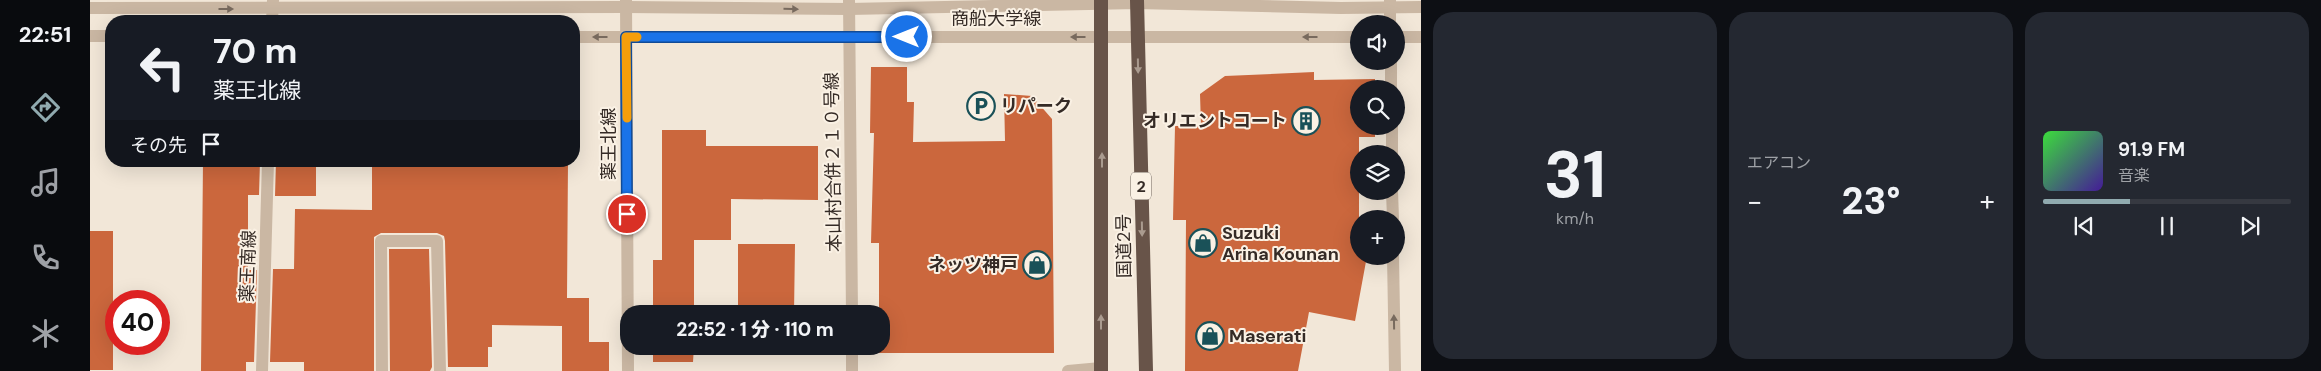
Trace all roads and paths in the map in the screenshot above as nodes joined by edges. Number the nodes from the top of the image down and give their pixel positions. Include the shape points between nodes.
1 (1137, 1) edge
2 (1101, 2) edge
3 (1390, 3) edge
4 (626, 4) edge
5 (849, 5) edge
6 (1421, 7) edge
7 (90, 8) edge
8 (273, 10) edge
9 (90, 36) edge
10 (105, 36) edge
11 (580, 37) edge
12 (626, 37) junction
13 (849, 37) junction
14 (1101, 37) junction
15 (1138, 37) junction
16 (1350, 37) edge
17 (1405, 37) edge
18 (1421, 37) edge
19 (268, 167) edge
20 (1393, 265) edge
21 (852, 305) edge
22 (852, 355) edge
23 (1101, 370) edge
24 (262, 371) edge
25 (382, 371) edge
26 (440, 371) edge
27 (628, 371) edge
28 (852, 371) edge
29 (1068, 371) edge
30 (1146, 371) edge
31 (1395, 371) edge

1 - 2 street, 商船大学線
1 - 3 street, 商船大学線 via 1341,8
1 - 15 highway, 国道2号 / 2
2 - 5 street, 商船大学線
2 - 14 highway, 国道2号
3 - 6 street, 商船大学線
4 -> 5 street, 商船大学線
4 - 8 street, 商船大学線
4 - 12 street, 薬王北線
5 - 13 street, 本山村合併２１０号線
7 -> 8 street, 商船大学線
9 - 10 street
12 -> 11 street, 商船大学線
12 - 13 street, 商船大学線
12 - 27 street, 薬王北線
14 -> 13 street, 商船大学線
13 - 21 street, 本山村合併２１０号線
14 - 15 street, 商船大学線
23 -> 14 highway, 国道2号
16 -> 15 street, 商船大学線
15 -> 30 highway, 国道2号 / 2
17 - 18 street
19 - 24 street, 薬王南線
31 -> 20 street
22 - 28 street
23 - 29 street
25 - 26 street via 381,240 437,241

